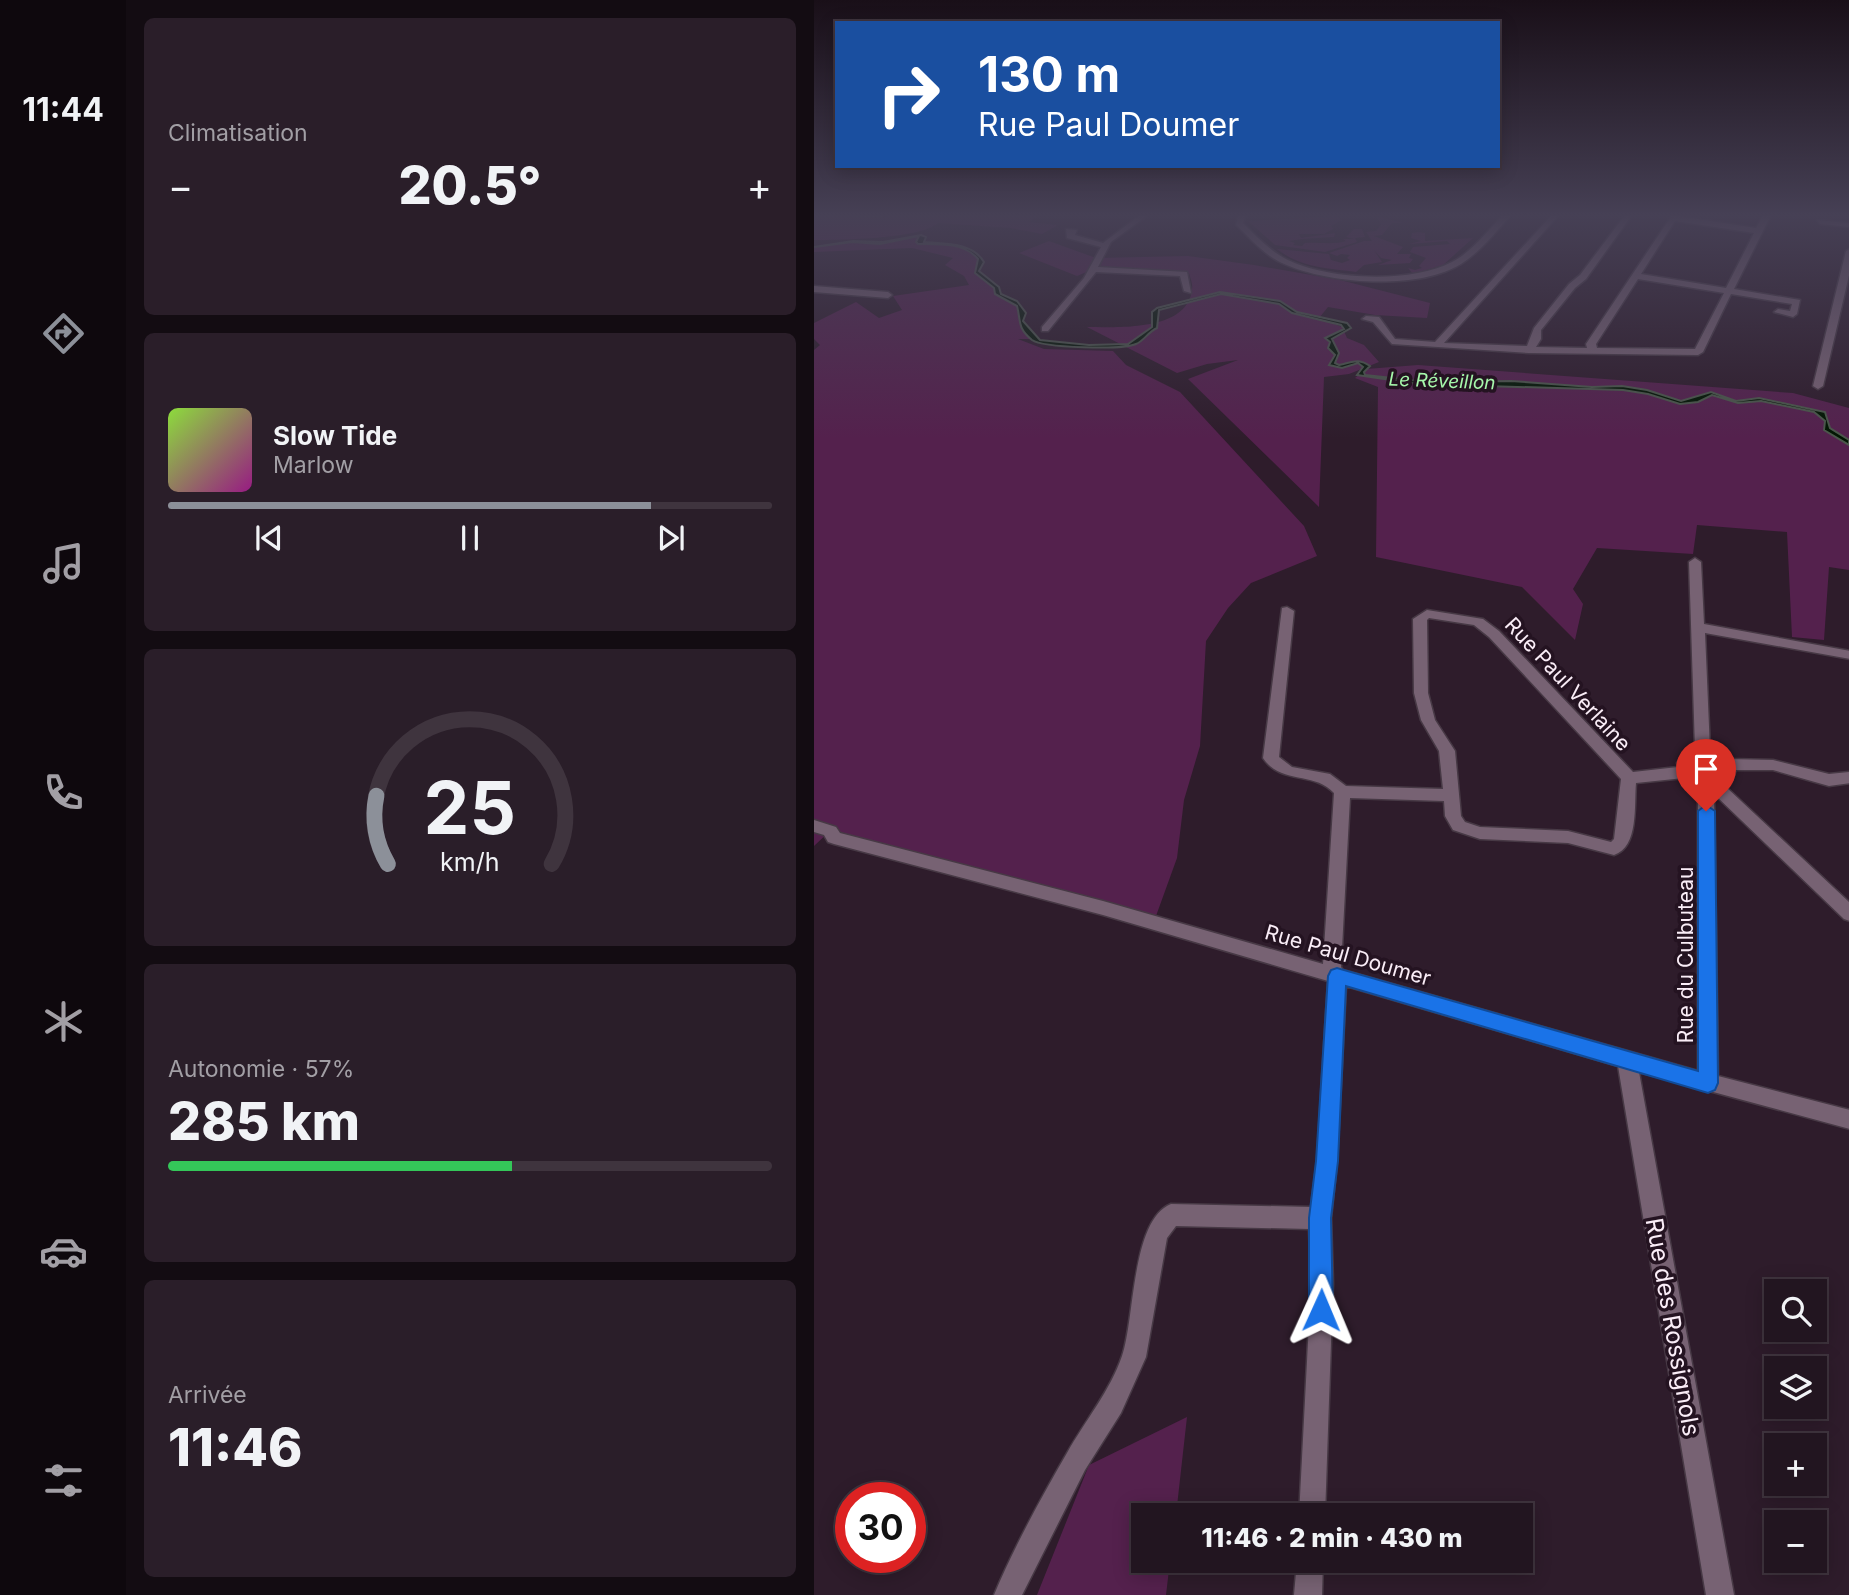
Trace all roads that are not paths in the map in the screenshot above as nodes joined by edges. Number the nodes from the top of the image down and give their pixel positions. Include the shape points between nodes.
1 (819, 289) edge
2 (1079, 289) edge
3 (1488, 289) edge
4 (1569, 289) edge
5 (1627, 289) edge
6 (1720, 289) edge
7 (1840, 289) edge
8 (1730, 291) junction
9 (888, 295) dead end
10 (1778, 312) dead end
11 (1834, 312) junction
12 (1849, 313) edge
13 (1366, 319) dead end
14 (1045, 329) dead end
15 (1437, 345) junction
16 (1592, 349) junction
17 (1529, 350) junction
18 (1818, 386) dead end
19 (1695, 562) dead end
20 (1287, 611) dead end
21 (1697, 627) junction
22 (1849, 655) edge
23 (1703, 754) junction
24 (1725, 764) junction
25 (1687, 772) junction
26 (1849, 777) edge
27 (1629, 778) junction
28 (1710, 784) junction
29 (1342, 792) junction
30 (1450, 795) junction
31 (814, 826) edge
32 (1846, 906) edge
33 (1337, 976) junction
34 (1627, 1059) junction
35 (1708, 1083) junction
36 (1849, 1121) edge
37 (1320, 1218) junction
38 (1313, 1503) edge
39 (1309, 1573) edge
40 (1008, 1595) edge
41 (1308, 1595) edge
42 (1720, 1595) edge

1 - 9 street
2 - 14 street
3 - 15 street
4 - 17 street via 1537,330
5 - 16 street
6 - 8 street
7 - 11 street
8 - 10 street via 1797,302 1793,314
8 - 16 street via 1702,349
11 - 12 street
11 - 18 street
13 - 15 street via 1376,319 1392,341
15 - 17 street
16 - 17 street
19 - 21 street
20 - 29 street via 1271,758 1277,767 1293,773 1334,779
21 - 22 street
21 - 23 street
23 - 24 street
23 - 25 street via 1689,757
24 - 26 street via 1773,765 1828,780
24 - 28 street via 1726,779
25 - 27 street, Rue Paul Verlaine
25 - 28 street
27 - 30 street, Rue Paul Verlaine via 1622,842 1614,849 1568,837 1480,833 1459,826
27 - 30 street, Rue Paul Verlaine via 1495,634 1478,622 1427,614 1420,619 1421,693 1428,720 1447,751
28 - 32 street
28 - 35 street, Rue du Culbuteau
29 - 30 street
29 - 33 street via 1333,968
31 - 33 street, Rue Paul Doumer via 830,831 834,838 1103,908
33 - 34 street, Rue Paul Doumer
33 - 37 street
34 - 35 street, Rue Paul Doumer
34 - 42 street, Rue des Rossignols
35 - 36 street, Rue Paul Doumer
37 - 38 street via 1322,1284
37 - 40 street via 1171,1216 1157,1233 1134,1357
39 - 41 street

